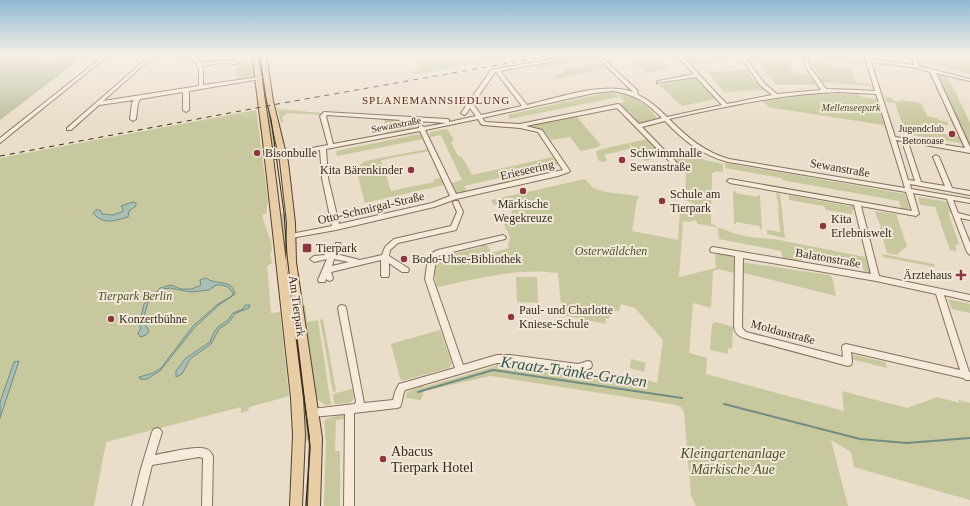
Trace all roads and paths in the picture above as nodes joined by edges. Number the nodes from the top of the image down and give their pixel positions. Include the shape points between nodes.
1 (266, 77) edge
2 (79, 78) edge
3 (127, 78) edge
4 (201, 78) edge
5 (258, 78) junction
6 (261, 78) edge
7 (488, 78) edge
8 (505, 78) edge
9 (621, 78) edge
10 (683, 78) edge
11 (700, 78) edge
12 (758, 78) edge
13 (815, 78) edge
14 (873, 78) edge
15 (935, 78) edge
16 (659, 82) dead end
17 (201, 88) junction
18 (186, 90) junction
19 (825, 91) junction
20 (878, 93) junction
21 (636, 94) junction
22 (775, 95) junction
23 (138, 98) junction
24 (97, 104) junction
25 (471, 105) junction
26 (725, 105) junction
27 (526, 107) junction
28 (186, 110) dead end
29 (464, 113) dead end
30 (416, 118) junction
31 (479, 118) junction
32 (665, 118) junction
33 (133, 119) dead end
34 (447, 120) dead end
35 (520, 126) junction
36 (639, 126) junction
37 (69, 129) dead end
38 (422, 130) junction
39 (892, 138) junction
40 (904, 140) junction
41 (0, 141) edge
42 (331, 147) junction
43 (323, 148) junction
44 (969, 151) edge
45 (282, 156) junction
46 (936, 157) dead end
47 (269, 158) junction
48 (675, 164) dead end
49 (730, 181) dead end
50 (905, 181) junction
51 (919, 184) junction
52 (949, 189) junction
53 (908, 190) junction
54 (970, 193) edge
55 (949, 198) junction
56 (455, 200) junction
57 (970, 201) edge
58 (857, 203) junction
59 (956, 215) junction
60 (970, 218) edge
61 (336, 228) junction
62 (967, 235) edge
63 (291, 236) junction
64 (503, 237) dead end
65 (335, 246) dead end
66 (323, 249) dead end
67 (713, 250) dead end
68 (970, 252) edge
69 (332, 256) junction
70 (739, 256) junction
71 (384, 257) junction
72 (314, 259) dead end
73 (360, 262) junction
74 (328, 270) junction
75 (405, 270) dead end
76 (385, 275) dead end
77 (876, 278) junction
78 (323, 279) dead end
79 (939, 291) junction
80 (970, 298) edge
81 (342, 308) dead end
82 (588, 365) dead end
83 (460, 369) junction
84 (968, 376) edge
85 (355, 408) junction
86 (312, 413) junction
87 (157, 432) dead end
88 (149, 461) junction
89 (137, 506) edge
90 (207, 506) edge
91 (296, 506) edge
92 (314, 506) edge
93 (349, 506) edge

1 - 45 main road, Am Tierpark
2 - 41 street
3 - 24 street
4 - 17 street
5 - 6 street
5 - 17 street
5 - 47 main road, Am Tierpark
7 - 25 street
8 - 27 street
9 - 21 street, Sewanstraße
10 - 16 street
11 - 26 street
12 - 22 street
13 - 19 street
14 - 20 street
15 - 44 street
17 - 18 street
18 - 23 street
18 - 28 street
19 - 20 street
19 - 22 street
20 - 39 street
21 - 27 street, Sewanstraße via 606,89
21 - 32 street, Sewanstraße
22 - 26 street
23 - 24 street
23 - 33 street
24 - 37 street
25 - 29 street
25 - 31 street
26 - 32 street
27 - 31 street, Sewanstraße
30 - 34 street
30 - 38 street
30 - 42 street via 326,113 323,116
31 - 35 street, Erieseering via 483,123
31 - 38 street, Sewanstraße
32 - 36 street
32 - 53 street, Sewanstraße via 700,150 718,157 758,167
35 - 36 street via 616,106
35 - 56 street, Erieseering via 543,134 567,170
36 - 48 street
38 - 42 street, Sewanstraße
38 - 56 street
39 - 40 street
39 - 50 street
40 - 44 street
40 - 51 street
42 - 43 street, Sewanstraße
43 - 45 street, Sewanstraße
43 - 61 street via 325,178
45 - 47 street, Sewanstraße
45 - 63 main road, Am Tierpark via 290,204
46 - 52 street
47 - 91 main road, Am Tierpark via 299,412
49 - 58 street
50 - 51 street
50 - 53 street
51 - 52 street
52 - 54 street
53 - 55 street, Sewanstraße
53 - 58 street via 916,214
55 - 57 street, Sewanstraße
55 - 59 street
56 - 61 street, Otto-Schmirgal-Straße
56 - 71 street via 463,212 458,226 396,242 387,249
58 - 77 street
59 - 60 street
59 - 62 street
61 - 63 street, Otto-Schmirgal-Straße
62 - 68 street
63 - 86 main road, Am Tierpark via 291,262
64 - 83 street via 438,253 432,259 429,279
65 - 69 street
66 - 69 street
67 - 70 street, Balatonstraße
69 - 72 street
69 - 73 street
69 - 74 street
70 - 77 street, Balatonstraße
70 - 84 street, Moldaustraße via 740,333 848,362 846,347
71 - 73 street
71 - 75 street
71 - 76 street
73 - 74 street
74 - 78 street
77 - 79 street, Balatonstraße
79 - 80 street, Balatonstraße
79 - 84 street
81 - 85 street via 360,401
82 - 83 street via 578,368 497,359
83 - 85 street via 402,387 397,404
85 - 86 street
85 - 93 street
86 - 92 main road, Am Tierpark via 317,444
87 - 88 street
88 - 89 street
88 - 90 street via 205,453 208,456

